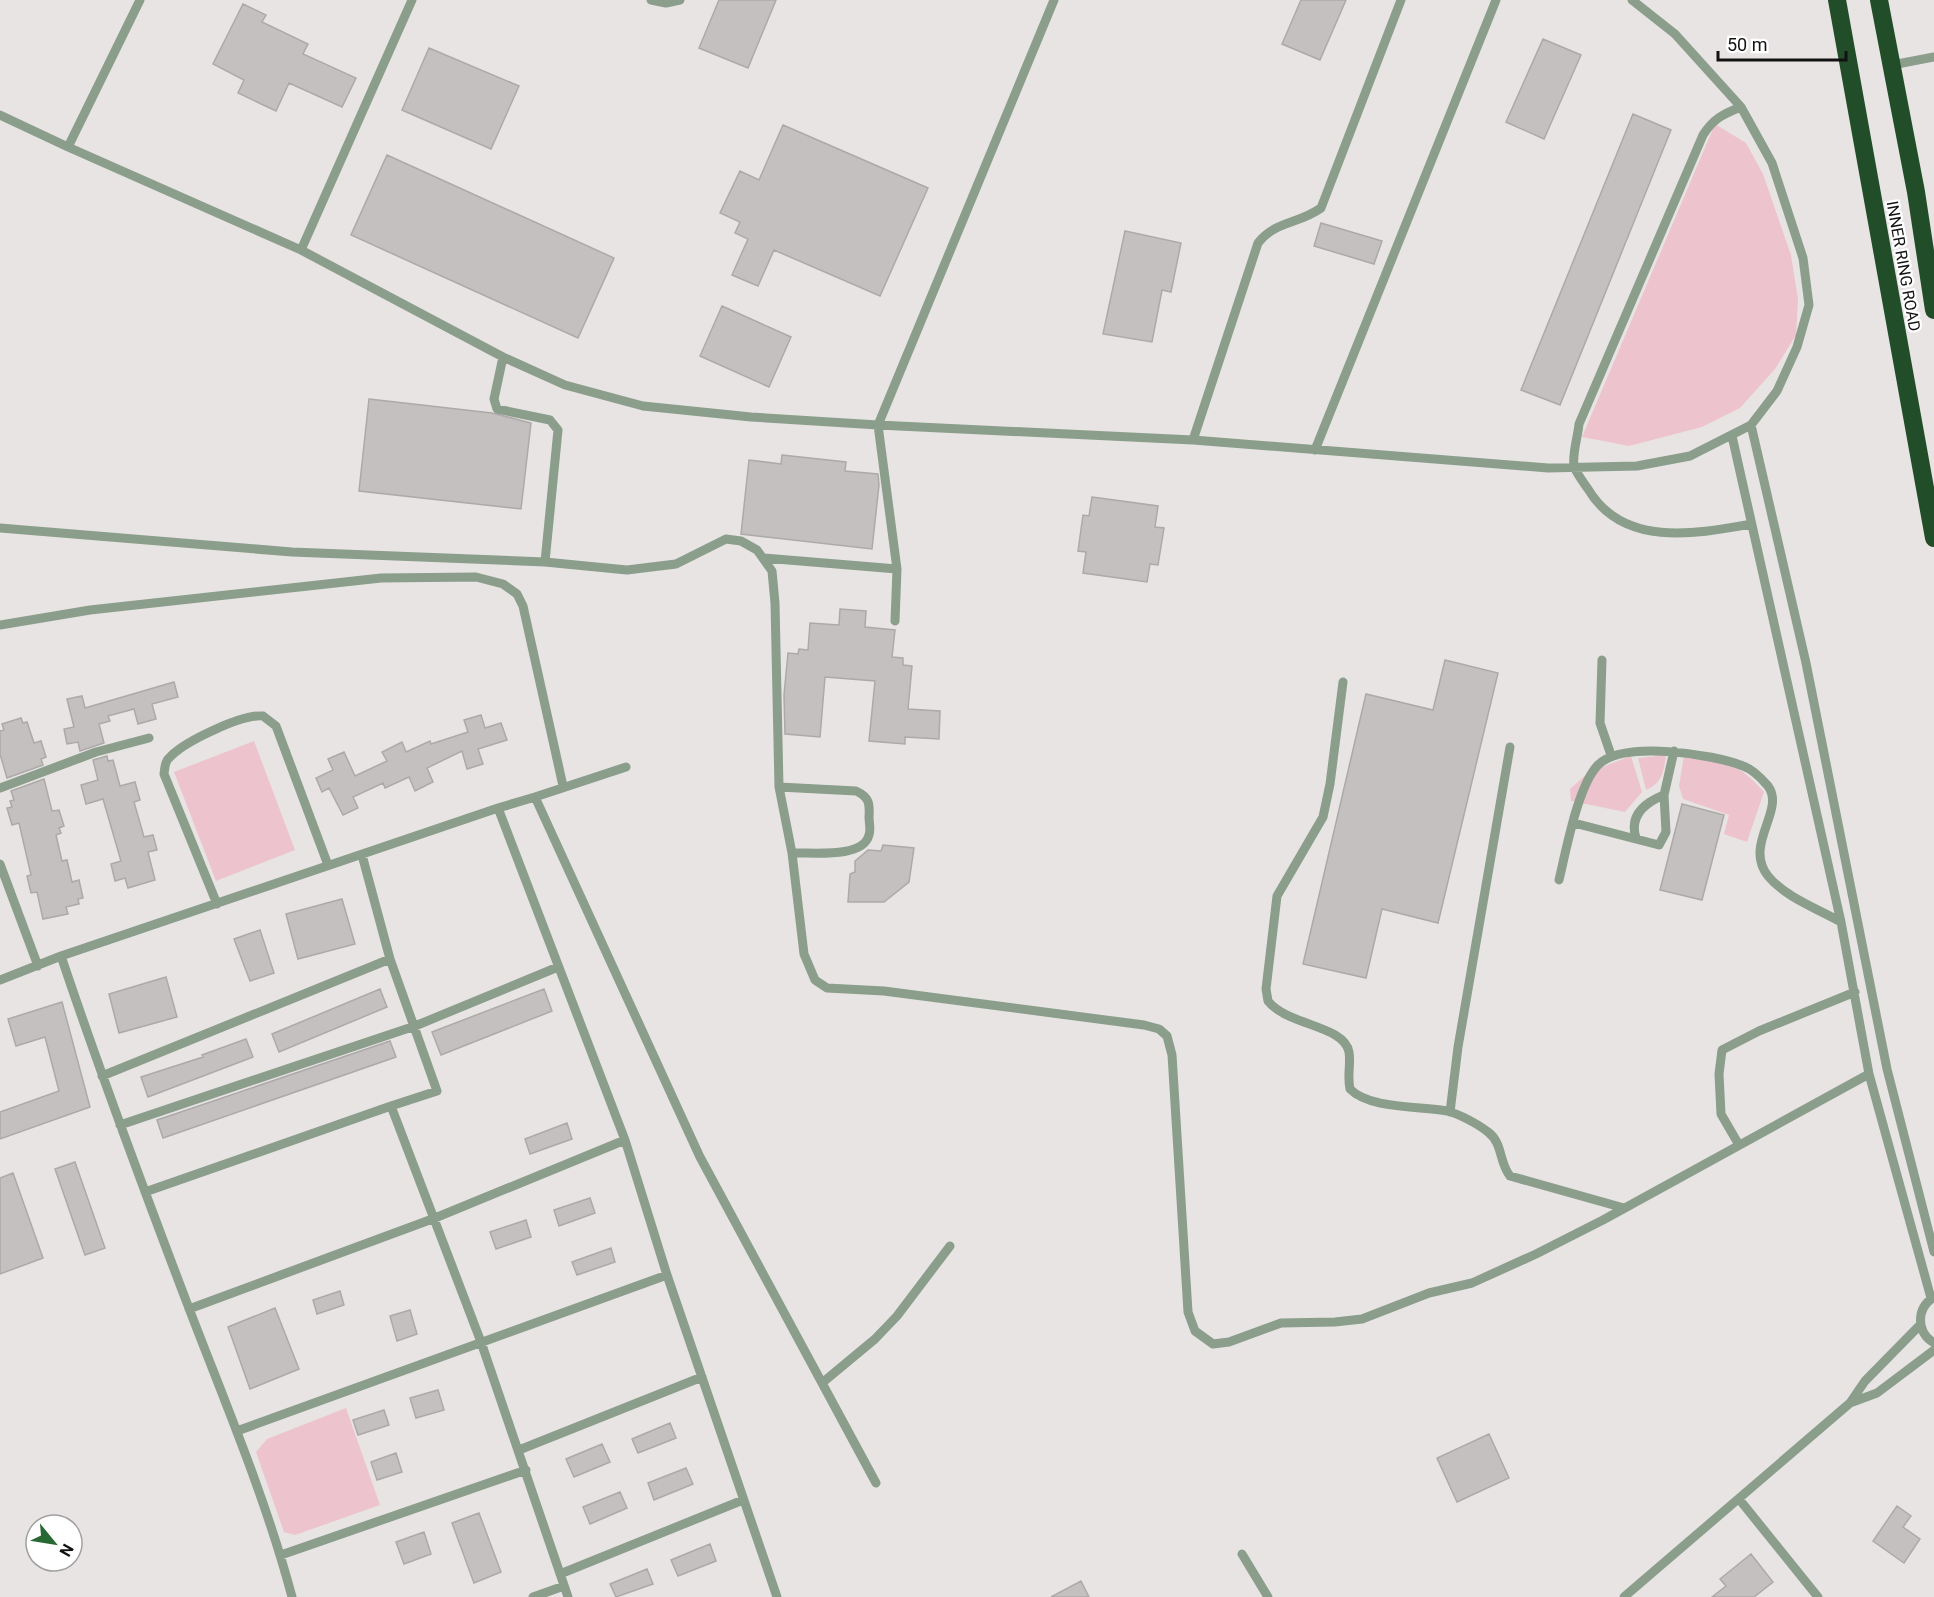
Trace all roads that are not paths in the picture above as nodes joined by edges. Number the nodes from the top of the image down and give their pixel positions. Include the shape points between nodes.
1 (140, 0) edge
2 (412, 0) edge
3 (651, 0) edge
4 (680, 0) edge
5 (1054, 0) edge
6 (1401, 0) edge
7 (1497, 0) edge
8 (1632, 0) edge
9 (1837, 0) edge
10 (1879, 0) edge
11 (1934, 57) edge
12 (1892, 65) junction
13 (1741, 107) junction
14 (0, 115) edge
15 (68, 147) junction
16 (301, 250) junction
17 (1934, 310) edge
18 (503, 357) junction
19 (878, 425) junction
20 (1751, 425) junction
21 (1732, 436) junction
22 (1193, 440) junction
23 (1315, 450) junction
24 (1574, 466) junction
25 (1751, 524) junction
26 (0, 528) edge
27 (1934, 538) edge
28 (765, 558) junction
29 (545, 562) junction
30 (897, 569) junction
31 (895, 621) dead end
32 (0, 625) edge
33 (1602, 660) dead end
34 (1342, 682) dead end
35 (149, 738) dead end
36 (1510, 747) dead end
37 (1674, 751) junction
38 (1611, 755) junction
39 (626, 767) dead end
40 (563, 786) junction
41 (779, 787) junction
42 (0, 788) edge
43 (1664, 795) junction
44 (535, 797) junction
45 (498, 808) junction
46 (1574, 823) junction
47 (1636, 838) junction
48 (792, 853) junction
49 (362, 855) junction
50 (0, 864) edge
51 (328, 865) junction
52 (1559, 880) dead end
53 (217, 904) junction
54 (1841, 922) junction
55 (61, 956) junction
56 (390, 959) junction
57 (38, 966) junction
58 (558, 967) junction
59 (0, 980) edge
60 (1855, 992) junction
61 (415, 1026) junction
62 (1869, 1074) junction
63 (102, 1076) junction
64 (391, 1106) junction
65 (1450, 1112) junction
66 (120, 1125) junction
67 (625, 1140) junction
68 (1739, 1145) junction
69 (145, 1192) junction
70 (1624, 1208) junction
71 (435, 1218) junction
72 (950, 1246) dead end
73 (1934, 1252) edge
74 (667, 1275) junction
75 (1932, 1298) edge
76 (189, 1309) junction
77 (1920, 1325) junction
78 (481, 1342) junction
79 (1934, 1343) edge
80 (1934, 1350) edge
81 (702, 1377) junction
82 (822, 1383) junction
83 (1850, 1403) junction
84 (237, 1431) junction
85 (519, 1450) junction
86 (526, 1470) junction
87 (876, 1483) dead end
88 (1739, 1499) junction
89 (743, 1500) junction
90 (1242, 1554) dead end
91 (280, 1555) junction
92 (560, 1574) junction
93 (564, 1586) junction
94 (292, 1597) edge
95 (533, 1597) edge
96 (568, 1597) edge
97 (777, 1597) edge
98 (1268, 1597) edge
99 (1624, 1597) edge
100 (1818, 1597) edge

1 - 15 lane
2 - 16 lane
3 - 4 lane
5 - 19 lane
6 - 22 lane via 1322,208 1307,218 1267,231 1258,243
7 - 23 lane
8 - 13 lane via 1675,34
9 - 27 highway, INNER RING ROAD
10 - 12 highway, INNER RING ROAD
11 - 12 lane
12 - 17 highway, INNER RING ROAD
13 - 20 lane via 1772,163 1803,258 1809,305 1797,347 1778,390
13 - 24 lane via 1723,114 1703,135 1579,424
14 - 15 lane
15 - 16 lane
16 - 18 lane
18 - 19 lane via 566,385 643,406
18 - 29 lane via 494,399 497,409 550,420 557,425
19 - 22 lane
19 - 30 lane
20 - 21 lane
20 - 73 lane via 1810,685 1887,1069
21 - 24 lane via 1690,456 1637,466
21 - 25 lane
22 - 23 lane
23 - 24 lane via 1548,468
24 - 25 lane via 1594,500 1632,526 1682,535
25 - 54 lane
26 - 29 lane via 292,552
28 - 29 lane via 741,541 726,539 676,564 654,569
28 - 30 lane
28 - 41 lane via 772,571 775,603
30 - 31 lane
32 - 40 lane via 90,610 381,578 476,578 503,584 518,594 523,606
33 - 38 lane via 1600,723
34 - 65 lane via 1323,817 1277,896 1266,989 1268,1001 1286,1017 1329,1031 1345,1042 1349,1051 1350,1089 1362,1099
35 - 42 lane via 96,752
36 - 65 lane
37 - 38 lane
37 - 43 lane
37 - 54 lane via 1744,766 1763,780 1773,801 1760,844 1762,866 1782,888
38 - 46 lane via 1587,780
39 - 40 lane
40 - 44 lane
41 - 48 lane
41 - 48 lane via 856,791 870,802 869,835 857,850
43 - 47 lane via 1636,814 1632,826
43 - 47 lane via 1663,841 1659,845
44 - 45 lane
44 - 82 lane via 700,1157
45 - 49 lane
45 - 58 lane
46 - 47 lane
46 - 52 lane
48 - 70 lane via 804,954 815,980 827,988 884,991 1144,1026 1159,1029 1167,1036 1172,1055 1188,1312 1195,1331 1213,1344 1281,1323 1362,1319 1429,1293 1472,1283
49 - 51 lane
49 - 56 lane
50 - 57 lane
51 - 53 lane
51 - 53 lane via 276,726 263,716 251,716 207,734 173,754 165,765 164,774
53 - 55 lane
54 - 60 lane
55 - 57 lane
55 - 63 lane
56 - 61 lane
56 - 63 lane
57 - 59 lane
58 - 61 lane
58 - 67 lane
60 - 62 lane
60 - 68 lane via 1722,1050 1721,1114
61 - 64 lane via 437,1091
61 - 66 lane
62 - 68 lane
62 - 75 lane
63 - 66 lane
64 - 69 lane
64 - 71 lane
65 - 70 lane via 1488,1131 1510,1176
66 - 69 lane
67 - 71 lane
67 - 74 lane
68 - 70 lane
69 - 76 lane
71 - 76 lane
71 - 78 lane
72 - 82 lane via 897,1316
74 - 78 lane
74 - 81 lane
75 - 77 lane via 1922,1310
76 - 84 lane
77 - 79 lane
77 - 83 lane via 1865,1381
78 - 84 lane
78 - 85 lane
80 - 83 lane via 1877,1393
81 - 85 lane
81 - 89 lane
82 - 87 lane
83 - 88 lane
84 - 91 lane
85 - 86 lane
86 - 91 lane
86 - 92 lane
88 - 99 lane
88 - 100 lane
89 - 92 lane
89 - 97 lane
90 - 98 lane
91 - 94 lane
92 - 93 lane
93 - 95 lane
93 - 96 lane

